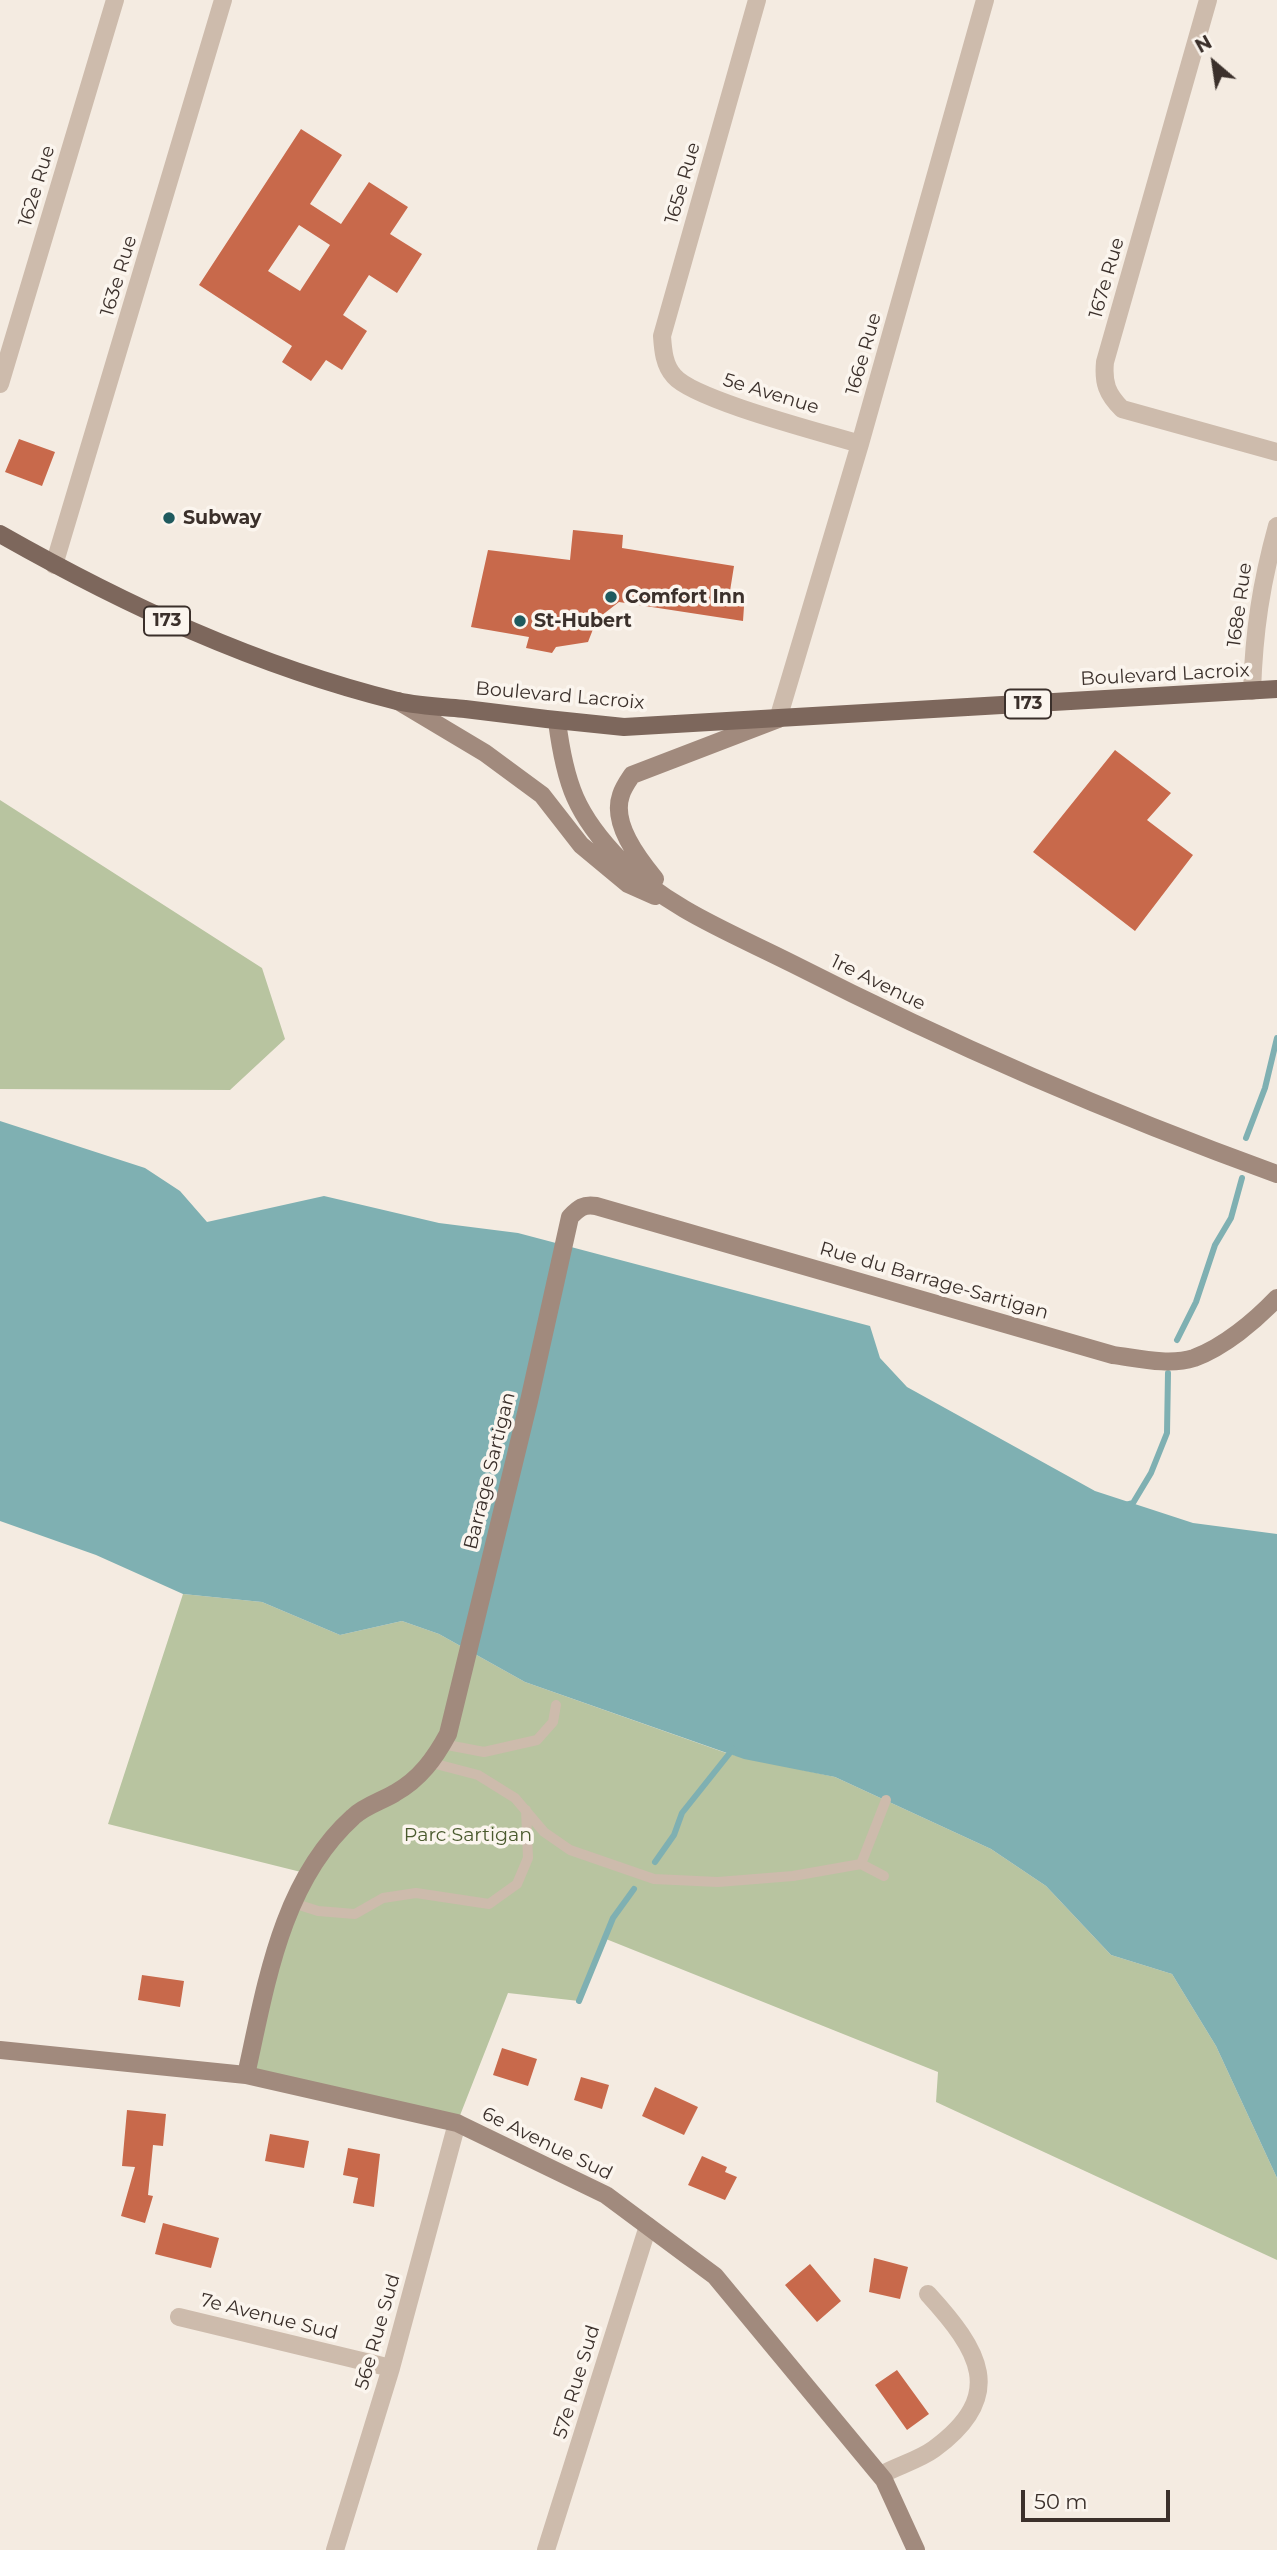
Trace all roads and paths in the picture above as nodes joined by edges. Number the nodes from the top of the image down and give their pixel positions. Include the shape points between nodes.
1 (115, 0) edge
2 (223, 0) edge
3 (757, 0) edge
4 (985, 0) edge
5 (1208, 0) edge
6 (673, 376) joint
7 (0, 384) edge
8 (860, 444) junction
9 (1277, 452) edge
10 (1277, 526) edge
11 (0, 534) edge
12 (54, 565) junction
13 (1277, 689) edge
14 (1252, 691) junction
15 (398, 701) junction
16 (778, 719) junction
17 (557, 721) junction
18 (677, 905) junction
19 (1277, 1174) edge
20 (570, 1217) joint
21 (1277, 1298) edge
22 (556, 1705) dead end
23 (445, 1739) junction
24 (432, 1763) junction
25 (886, 1800) dead end
26 (526, 1810) junction
27 (861, 1864) junction
28 (884, 1876) dead end
29 (293, 1903) junction
30 (0, 2050) edge
31 (246, 2075) junction
32 (457, 2123) junction
33 (648, 2226) junction
34 (928, 2294) dead end
35 (179, 2317) dead end
36 (391, 2368) junction
37 (881, 2475) junction
38 (335, 2550) edge
39 (546, 2550) edge
40 (916, 2550) edge

1 - 7 street, 162e Rue
2 - 12 street, 163e Rue
3 - 6 street, 165e Rue via 662,336 664,360
4 - 8 street, 166e Rue
5 - 9 street, 167e Rue via 1103,382 1122,410
6 - 8 street, 5e Avenue via 704,396
8 - 16 street, 166e Rue
10 - 14 street, 168e Rue via 1261,581
11 - 12 main road, Boulevard Lacroix / 173
12 - 15 main road, Boulevard Lacroix / 173 via 192,634
13 - 14 main road, Boulevard Lacroix / 173
14 - 16 main road, Boulevard Lacroix / 173
15 - 17 main road, Boulevard Lacroix / 173
15 - 18 main road via 485,753 542,795 581,845 628,884
16 - 17 main road, Boulevard Lacroix / 173 via 624,727
16 - 18 main road via 632,775 620,795 620,816 636,855
17 - 18 main road, 1re Avenue via 571,793 587,822 622,862
18 - 19 main road, 1re Avenue via 888,1013 1070,1095
20 - 21 main road, Rue du Barrage-Sartigan via 585,1205 596,1206 1113,1355 1153,1361 1192,1359 1222,1343
20 - 23 main road, Barrage Sartigan
22 - 23 lane via 553,1722 537,1740 484,1752
23 - 24 main road
24 - 26 lane via 478,1775
24 - 29 main road via 398,1791 354,1815 318,1858
25 - 27 lane
26 - 27 lane via 544,1832 570,1850 654,1879 719,1882
26 - 29 lane via 528,1858 517,1884 489,1904 416,1893 383,1898 355,1913 318,1911
27 - 28 lane
29 - 31 main road via 274,1953
30 - 31 main road, 6e Avenue Sud
31 - 32 main road, 6e Avenue Sud
32 - 33 main road, 6e Avenue Sud via 606,2195
32 - 36 street, 56e Rue Sud
33 - 37 main road, 6e Avenue Sud via 715,2276
33 - 39 street, 57e Rue Sud
34 - 37 street via 958,2326 975,2356 980,2380 969,2418 932,2451
35 - 36 street, 7e Avenue Sud
36 - 38 street, 56e Rue Sud
37 - 40 main road, 6e Avenue Sud

